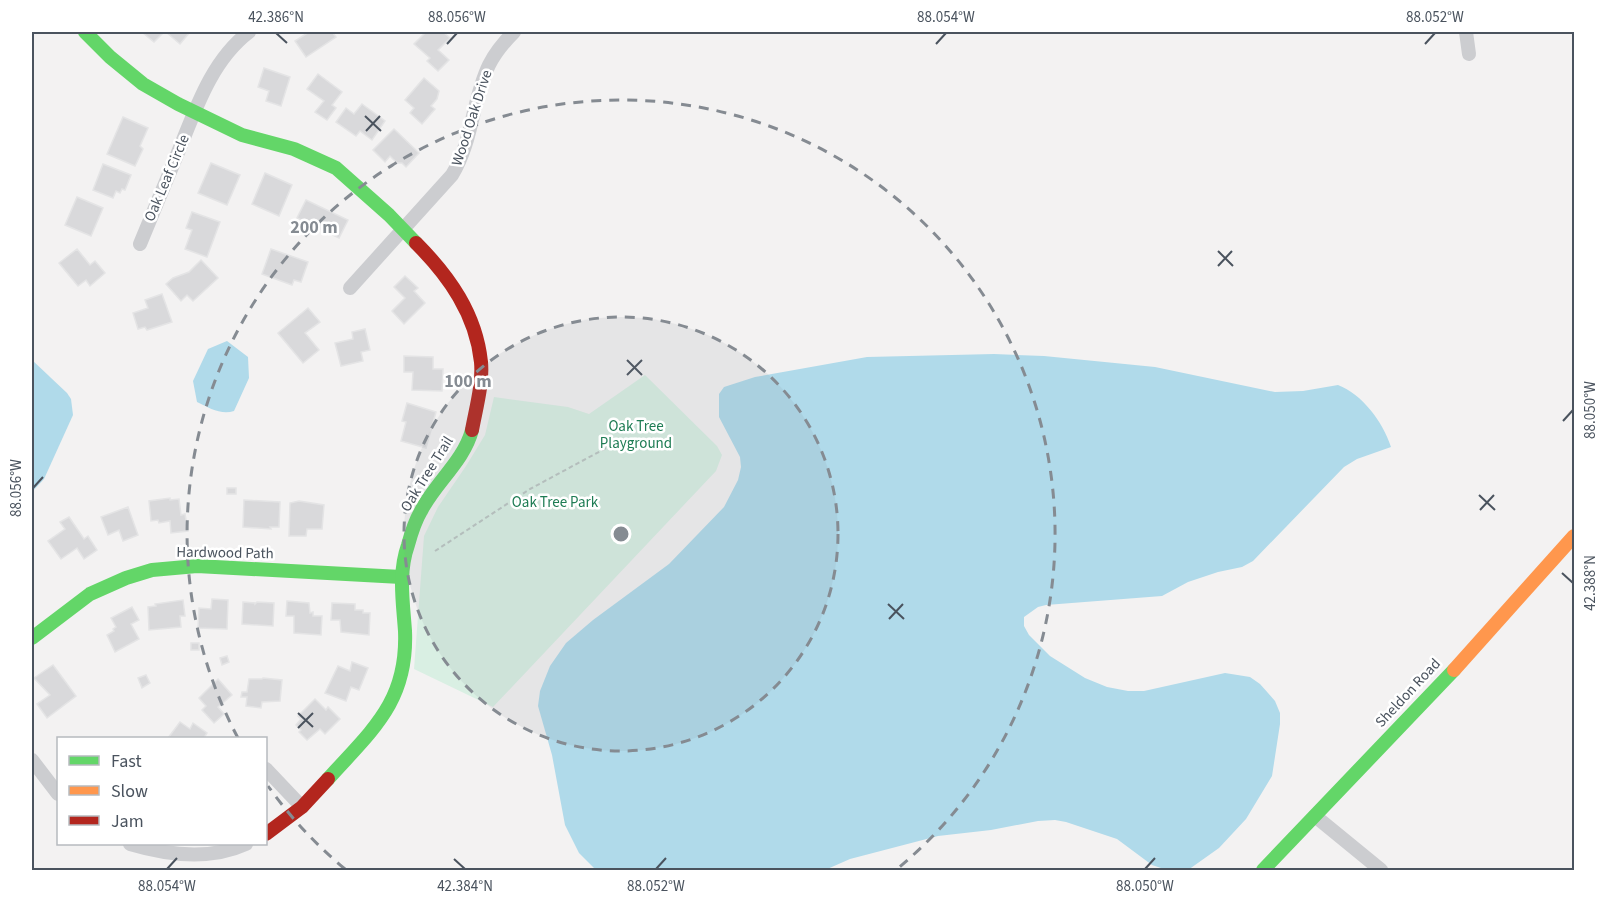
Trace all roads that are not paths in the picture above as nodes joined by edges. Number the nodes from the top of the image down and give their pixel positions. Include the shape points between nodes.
1 (85, 32) edge
2 (249, 32) edge
3 (514, 32) edge
4 (1466, 32) edge
5 (1469, 54) dead end
6 (195, 112) junction
7 (403, 229) junction
8 (140, 244) dead end
9 (350, 288) dead end
10 (1575, 536) edge
11 (401, 577) junction
12 (32, 638) edge
13 (32, 760) edge
14 (267, 770) edge
15 (57, 793) edge
16 (302, 807) junction
17 (1315, 816) junction
18 (267, 833) edge
19 (137, 845) edge
20 (242, 845) edge
21 (1263, 870) edge
22 (1381, 870) edge

1 - 6 street, Oak Tree Trail via 143,84
2 - 6 street, Oak Leaf Circle via 215,71
3 - 7 street, Wood Oak Drive via 489,63 461,160
4 - 5 street
6 - 7 street, Oak Tree Trail via 242,135 294,149 336,168
6 - 8 street, Oak Leaf Circle
7 - 9 street, Wood Oak Drive
7 - 11 street, Oak Tree Trail via 438,265 459,296 474,325 481,363 471,434 421,510
10 - 17 street, Sheldon Road
11 - 12 street, Hardwood Path via 197,566 152,570 90,594
11 - 16 street, Oak Tree Trail via 403,674 390,706
13 - 15 street
14 - 16 street
16 - 18 street, Oak Tree Trail
17 - 21 street, Sheldon Road
17 - 22 street
19 - 20 street via 168,854 203,854

